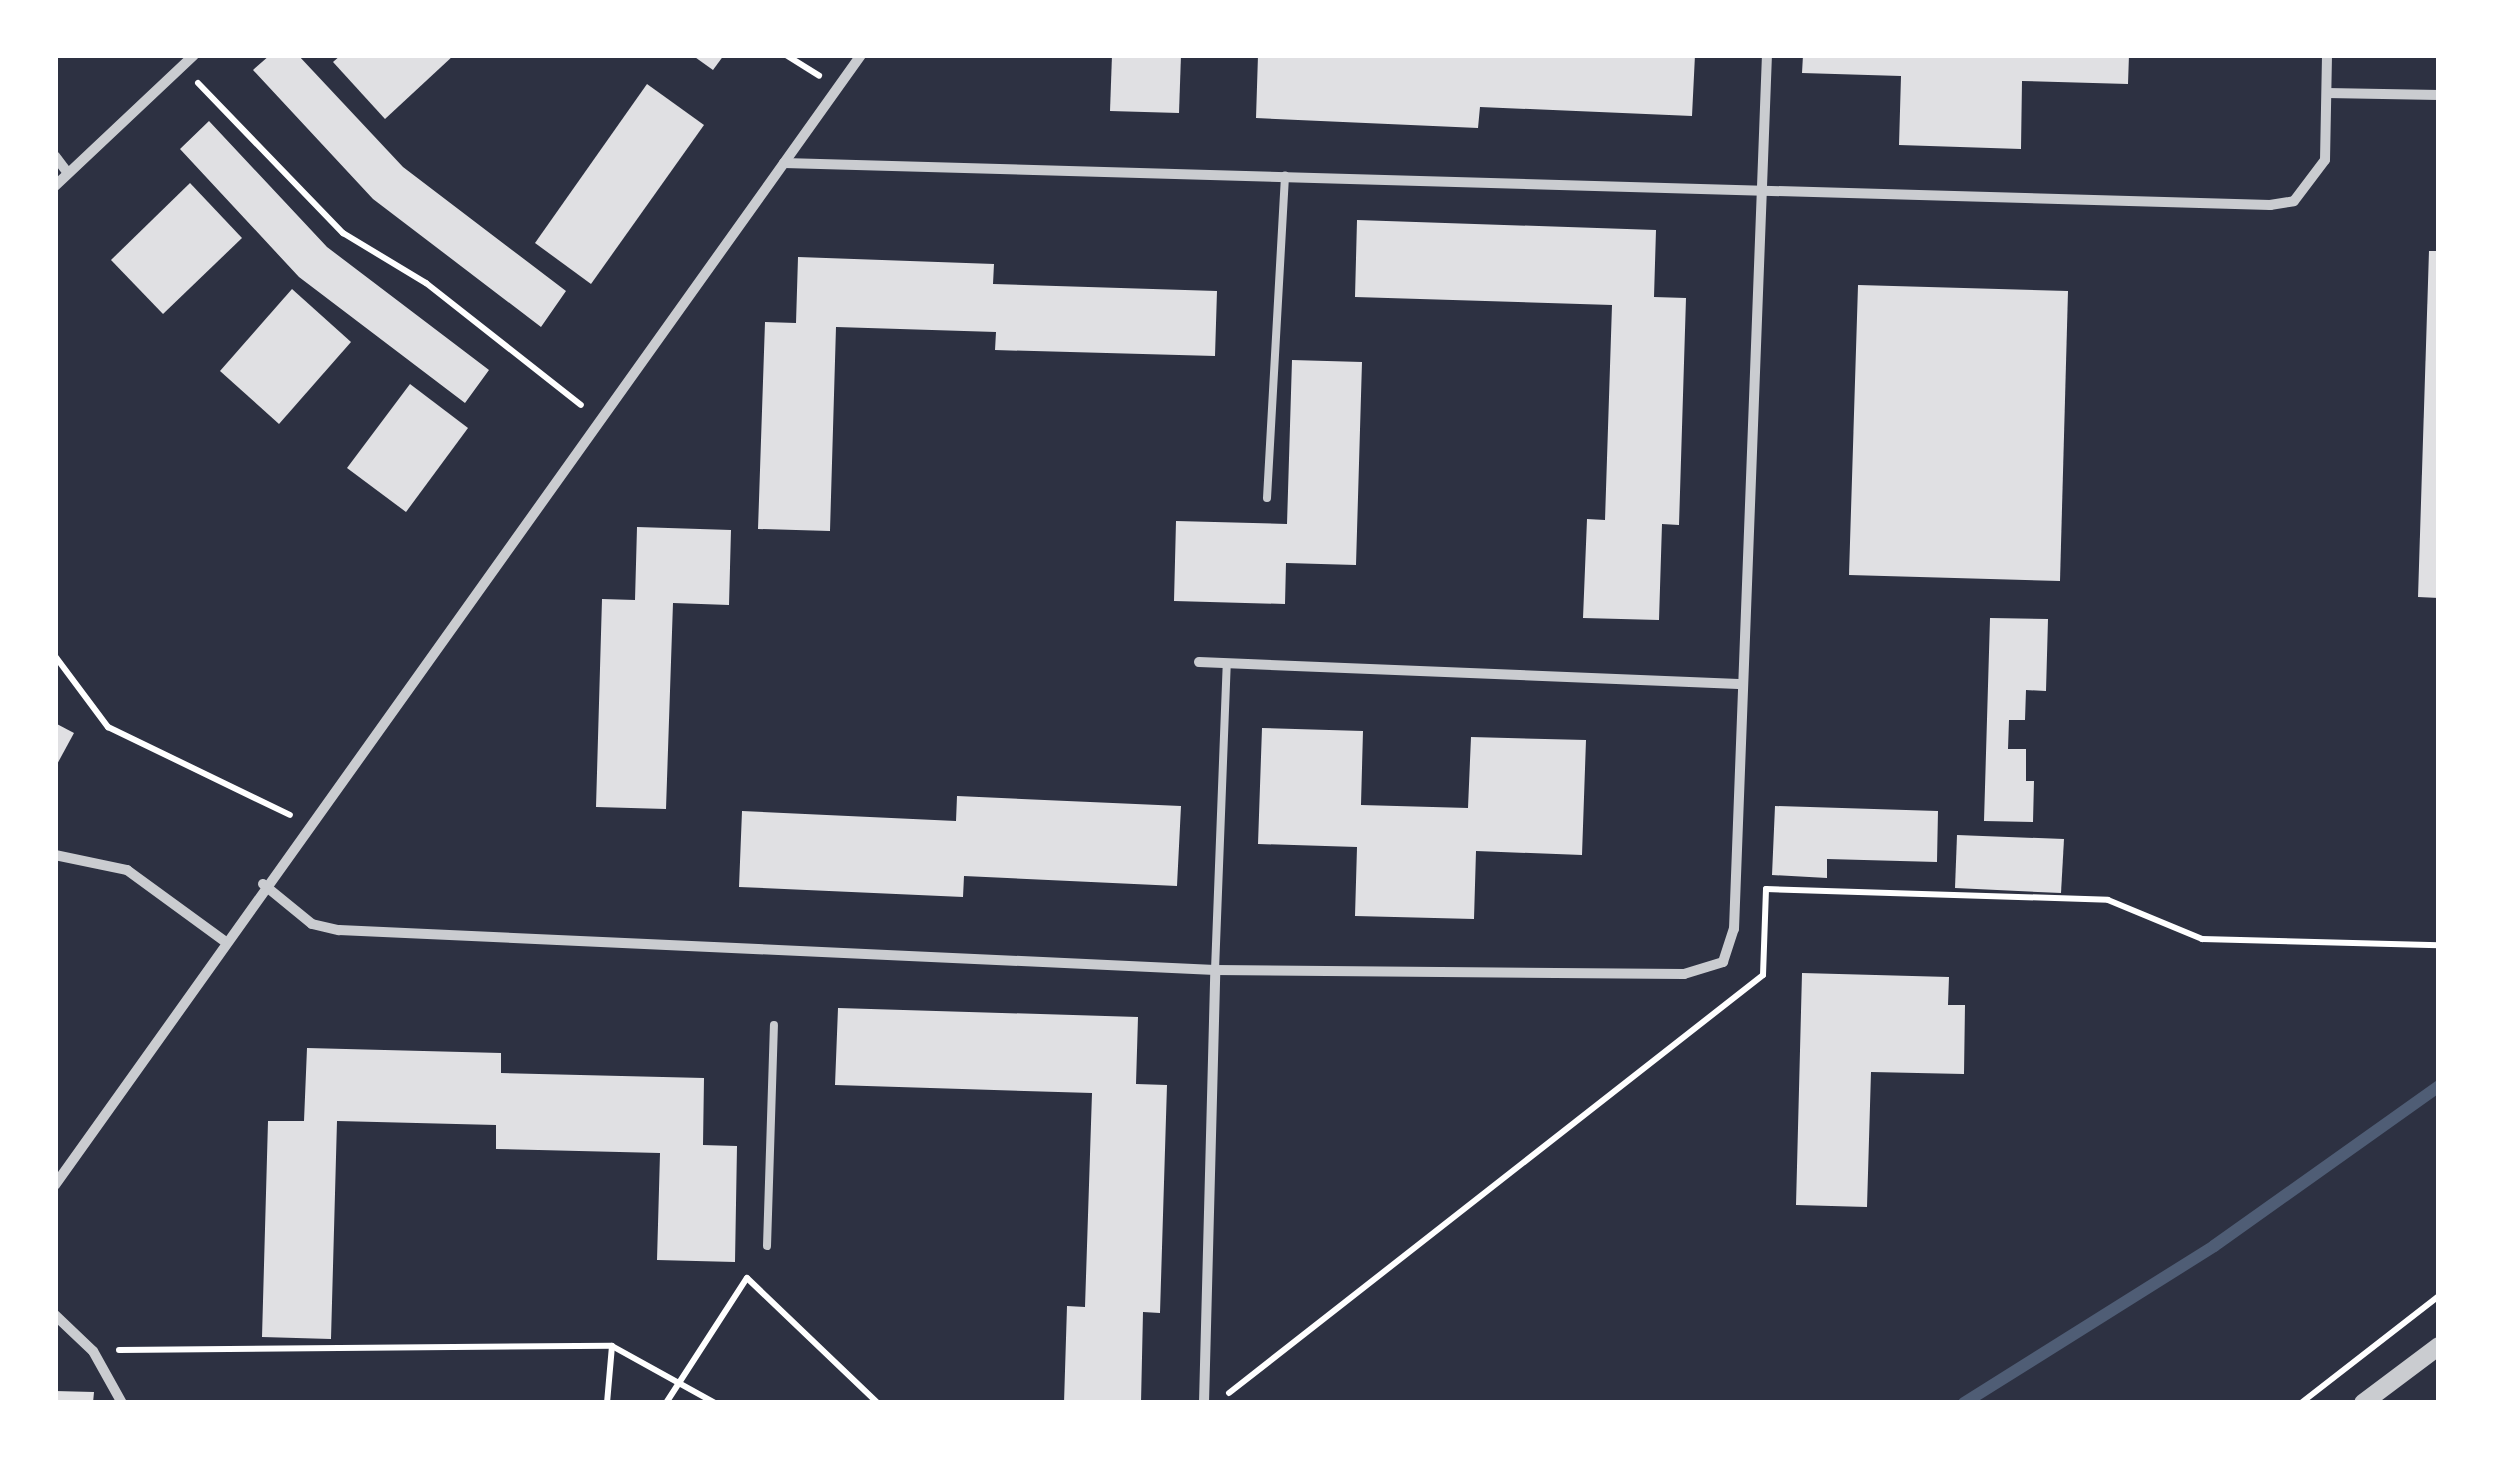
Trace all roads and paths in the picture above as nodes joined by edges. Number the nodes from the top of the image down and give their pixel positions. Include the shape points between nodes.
1 (194, 55) edge
2 (861, 55) edge
3 (1767, 55) edge
4 (2327, 55) edge
5 (182, 66) junction
6 (2327, 93) junction
7 (2439, 94) edge
8 (55, 156) edge
9 (784, 162) junction
10 (68, 174) junction
11 (1284, 176) junction
12 (55, 186) edge
13 (1761, 192) junction
14 (598, 418) junction
15 (1267, 498) dead end
16 (55, 656) edge
17 (1199, 662) dead end
18 (1226, 664) junction
19 (1739, 684) junction
20 (309, 824) junction
21 (55, 855) edge
22 (263, 884) junction
23 (222, 940) junction
24 (2439, 946) edge
25 (1215, 970) junction
26 (774, 1025) dead end
27 (55, 1185) edge
28 (767, 1246) dead end
29 (2439, 1296) edge
30 (55, 1315) edge
31 (612, 1346) junction
32 (2439, 1346) edge
33 (93, 1350) junction
34 (678, 1382) junction
35 (122, 1403) edge
36 (607, 1403) edge
37 (666, 1403) edge
38 (715, 1403) edge
39 (878, 1403) edge
40 (1204, 1403) edge
41 (1216, 1403) edge
42 (2302, 1403) edge
43 (2363, 1403) edge

1 - 5 street
2 - 9 street
3 - 13 street
4 - 6 street
5 - 10 street
5 - 14 path via 343,233 426,283
6 - 7 street
6 - 13 street via 2326,160 2294,201 2270,206
8 - 10 street
9 - 11 street
9 - 14 street
10 - 12 street
11 - 13 street
11 - 15 lane
13 - 19 street
14 - 20 street
16 - 20 path via 108,727
17 - 18 street
18 - 19 street
18 - 25 lane
19 - 25 street via 1734,929 1723,962 1684,974
20 - 22 street
21 - 23 street via 127,870
22 - 23 street
22 - 25 street via 312,924 339,930
23 - 27 street
24 - 41 path via 2202,939 2108,900 1766,890 1763,975
25 - 40 street
26 - 28 lane
29 - 42 path
30 - 33 street
31 - 33 path
31 - 34 path
31 - 36 path
32 - 43 street
33 - 35 street
34 - 37 path
34 - 38 path
34 - 39 path via 748,1278

